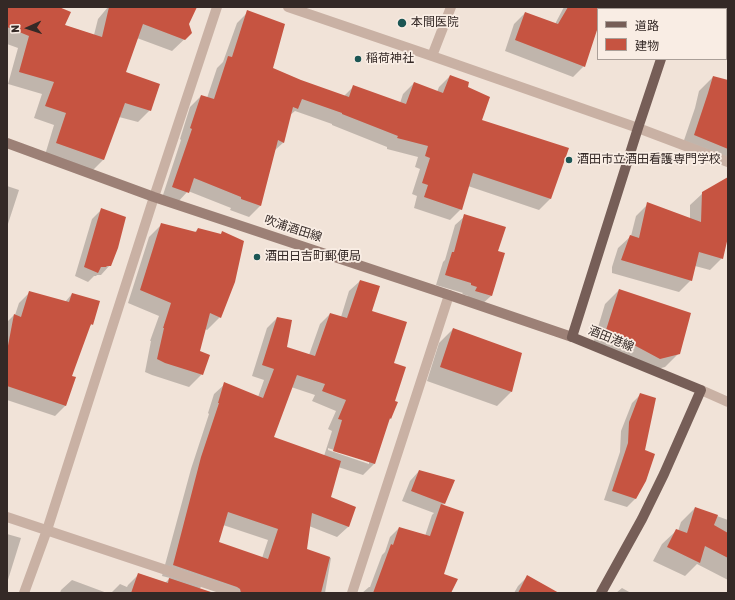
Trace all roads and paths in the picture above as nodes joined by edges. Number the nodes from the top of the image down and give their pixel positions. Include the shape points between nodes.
1 (217, 7) edge
2 (288, 7) edge
3 (451, 7) edge
4 (432, 56) junction
5 (662, 60) edge
6 (638, 128) junction
7 (7, 143) edge
8 (728, 162) edge
9 (154, 197) junction
10 (449, 295) junction
11 (572, 337) junction
12 (701, 390) junction
13 (728, 402) edge
14 (7, 517) edge
15 (48, 530) junction
16 (24, 593) edge
17 (235, 593) edge
18 (352, 593) edge
19 (601, 593) edge

1 - 9 street
2 - 4 street
3 - 4 street
4 - 6 street
5 - 6 main road, 酒田港線
6 - 8 street
6 - 11 main road, 酒田港線
7 - 9 main road, 吹浦酒田線
9 - 10 main road, 吹浦酒田線
9 - 15 street
10 - 11 main road, 吹浦酒田線
10 - 18 street
11 - 12 main road, 酒田港線
12 - 13 street
12 - 19 main road via 642,519
14 - 15 street
15 - 16 street
15 - 17 street

